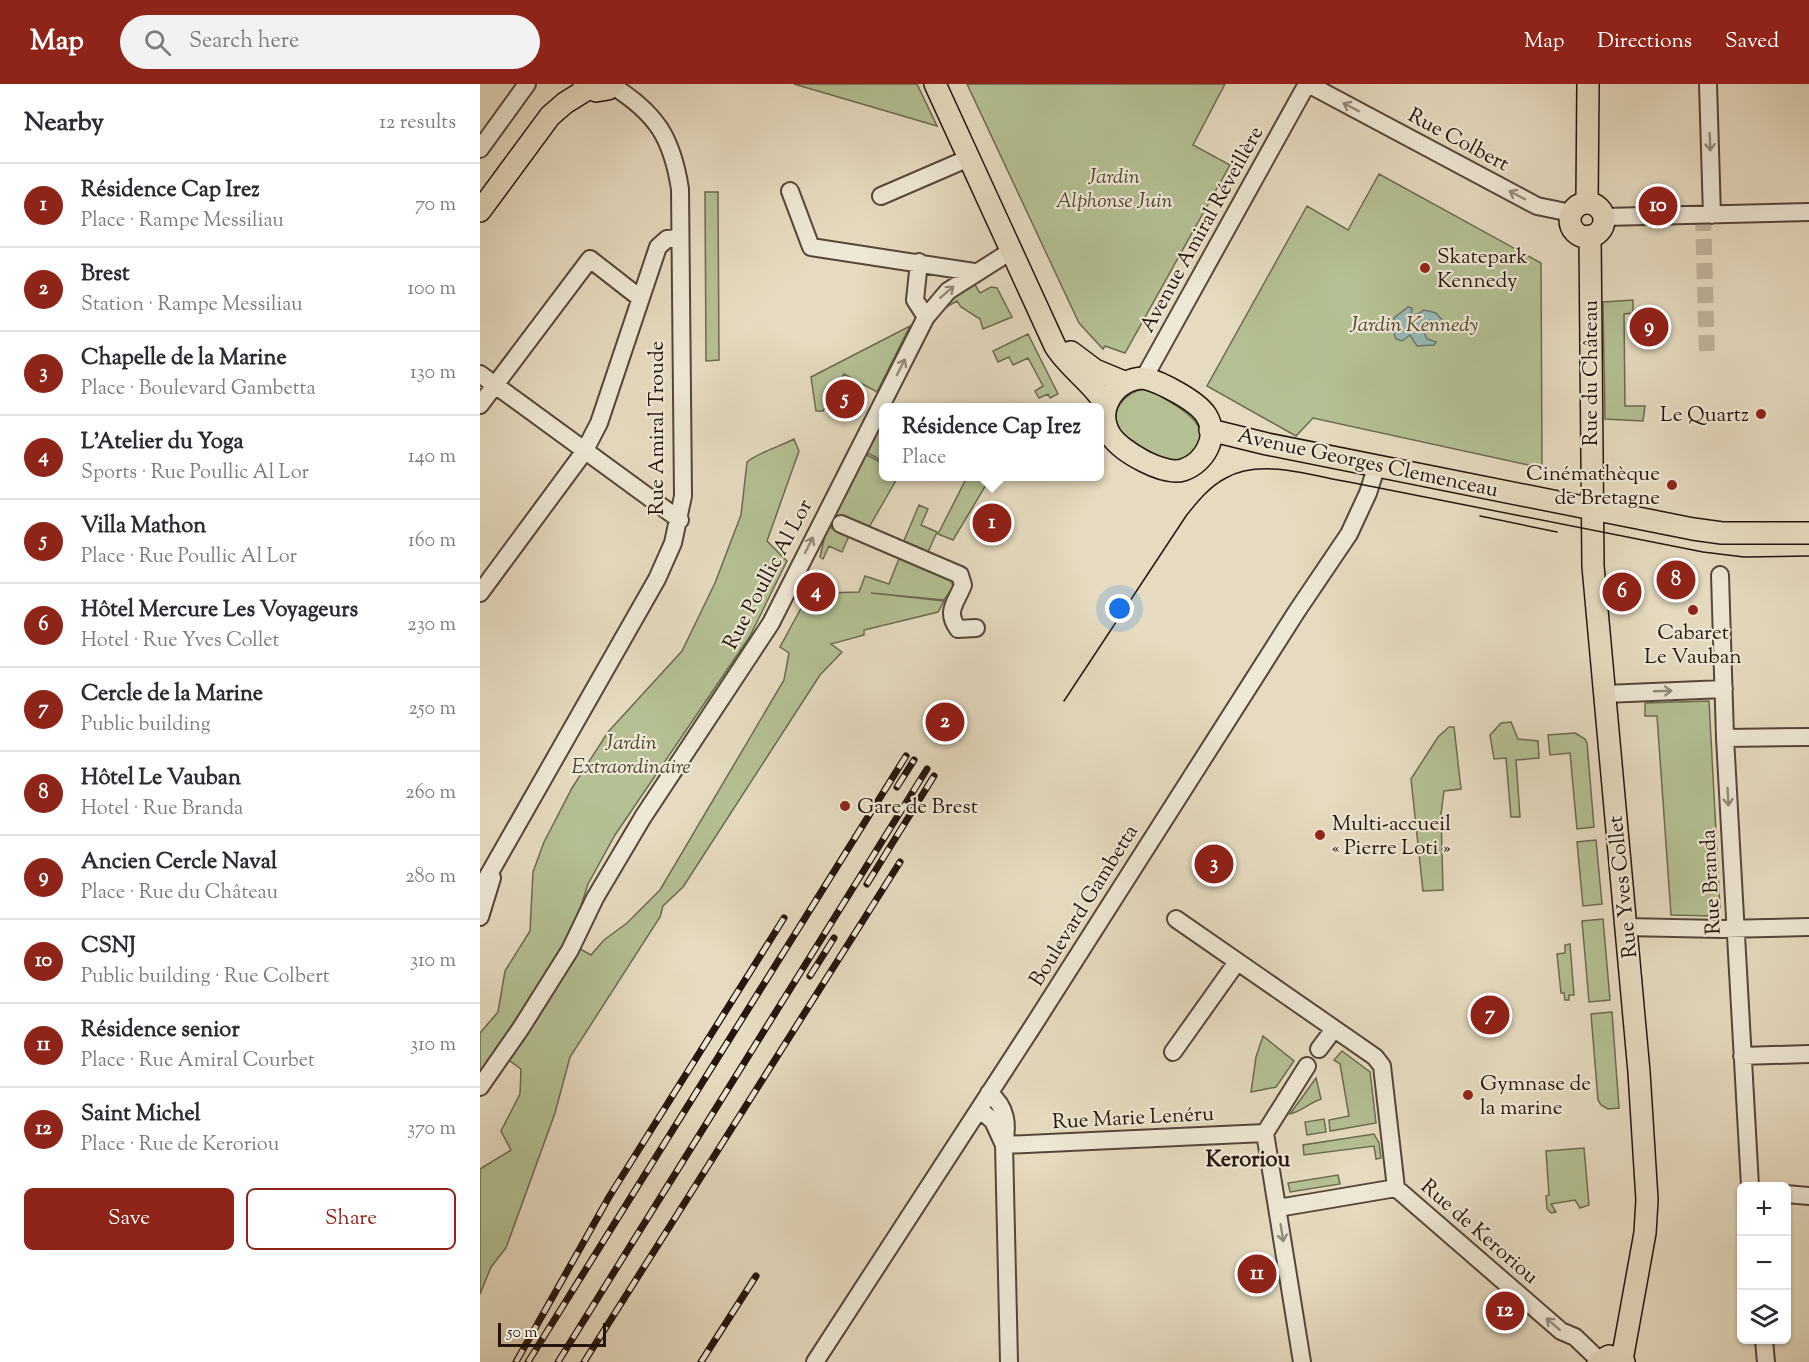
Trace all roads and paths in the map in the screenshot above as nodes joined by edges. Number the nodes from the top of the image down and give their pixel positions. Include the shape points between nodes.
1 (527, 84) edge
2 (567, 84) edge
3 (935, 84) edge
4 (1588, 84) edge
5 (1708, 84) edge
6 (614, 85) edge
7 (587, 86) edge
8 (1319, 87) edge
9 (480, 149) edge
10 (969, 158) junction
11 (790, 191) dead end
12 (881, 196) dead end
13 (480, 199) edge
14 (1579, 208) junction
15 (480, 211) edge
16 (1809, 212) edge
17 (1712, 215) junction
18 (1604, 218) junction
19 (1590, 236) junction
20 (678, 238) junction
21 (1011, 251) junction
22 (918, 262) junction
23 (974, 272) junction
24 (640, 298) junction
25 (926, 317) junction
26 (1047, 327) junction
27 (480, 374) edge
28 (1134, 380) junction
29 (495, 385) junction
30 (882, 403) edge
31 (1104, 403) edge
32 (1104, 403) edge
33 (480, 405) edge
34 (1106, 407) junction
35 (879, 409) edge
36 (1210, 430) junction
37 (584, 452) junction
38 (1377, 465) junction
39 (1594, 509) junction
40 (680, 520) junction
41 (841, 524) dead end
42 (1809, 533) edge
43 (1720, 575) dead end
44 (480, 593) edge
45 (976, 628) dead end
46 (1724, 689) junction
47 (1605, 694) junction
48 (1809, 737) edge
49 (1725, 738) junction
50 (498, 857) junction
51 (480, 890) edge
52 (480, 918) edge
53 (1176, 919) dead end
54 (1625, 927) junction
55 (1809, 927) edge
56 (1735, 929) junction
57 (1237, 962) junction
58 (1334, 1029) junction
59 (1320, 1049) dead end
60 (1173, 1052) dead end
61 (1809, 1053) edge
62 (1742, 1056) junction
63 (1307, 1066) dead end
64 (480, 1087) edge
65 (989, 1093) junction
66 (979, 1109) junction
67 (1265, 1133) junction
68 (1004, 1145) junction
69 (1750, 1182) edge
70 (1396, 1188) junction
71 (1791, 1194) edge
72 (1809, 1196) edge
73 (1278, 1208) junction
74 (1764, 1344) edge
75 (1610, 1360) edge
76 (815, 1362) edge
77 (1010, 1362) edge
78 (1302, 1362) edge
79 (1766, 1362) edge

1 - 9 street
2 - 13 main road
3 - 10 main road
4 - 14 main road
5 -> 17 street
6 - 7 main road via 602,91
6 - 20 street, Rue Amiral Troude via 646,112 662,131 675,157 680,189
7 - 15 main road via 550,116
14 -> 8 street, Rue Colbert via 1537,206
8 - 28 street, Avenue Amiral Réveillère via 1298,102
10 - 12 street
10 - 21 main road
11 - 22 street via 811,248
14 - 18 main road via 1597,206
14 - 19 main road via 1570,223 1582,236
16 - 17 street
17 - 18 street
18 - 19 main road via 1602,228
19 - 39 main road, Rue du Château
20 - 24 street via 667,239 658,247
20 - 40 street, Rue Amiral Troude via 683,496
21 - 23 street, Rue Poullic Al Lor
21 - 26 main road
22 - 23 street
22 - 25 street via 915,300
25 -> 23 street, Rue Poullic Al Lor via 943,296
24 - 29 street via 590,259
24 - 37 street via 603,412
30 -> 25 street, Rue Poullic Al Lor
26 - 28 main road via 1087,365
26 - 31 main road via 1059,354 1097,391
27 - 29 street
28 - 34 main road via 1113,392
28 - 36 main road via 1174,391 1206,414
29 - 33 street
29 - 37 street
32 - 34 main road
34 - 36 main road via 1106,423 1112,437 1164,471 1179,471 1198,462 1207,451
64 -> 35 street, Rue Poullic Al Lor via 570,950 637,827 765,632
36 - 38 main road, Avenue Georges Clemenceau
37 - 40 street
37 - 44 street
38 - 39 main road, Avenue Georges Clemenceau
38 - 65 street, Boulevard Gambetta via 1349,534
39 - 42 main road, Avenue Georges Clemenceau via 1722,533
39 - 47 main road, Rue Yves Collet via 1593,566
40 - 50 street, Rue Amiral Troude via 657,579
41 - 45 street via 960,575 963,585 952,606 952,618 958,629
43 - 46 street, Rue Branda
47 -> 46 street
46 - 49 street, Rue Branda
47 - 54 main road, Rue Yves Collet
48 - 49 street
49 -> 56 street, Rue Branda
50 - 51 street, Rue Amiral Troude
50 - 52 street, Rue Amiral Troude
53 - 57 street
54 - 56 street
54 - 75 main road, Rue Yves Collet via 1640,1072 1647,1218 1639,1265
55 - 56 street
56 - 62 street, Rue Branda
57 - 58 street
57 - 60 street
58 - 59 street
58 - 70 street via 1382,1066
61 - 62 street
62 - 69 street, Rue Branda
63 - 67 street
65 - 66 street, Boulevard Gambetta
65 - 68 street via 1004,1111 1008,1128
66 - 68 street via 993,1121
66 - 76 street, Boulevard Gambetta
67 - 68 street, Rue Marie Lenéru
67 - 73 street
68 - 77 street
70 - 73 street, Rue de Keroriou
75 -> 70 street, Rue de Keroriou via 1561,1331
71 - 72 street
73 -> 78 street
74 - 79 street

